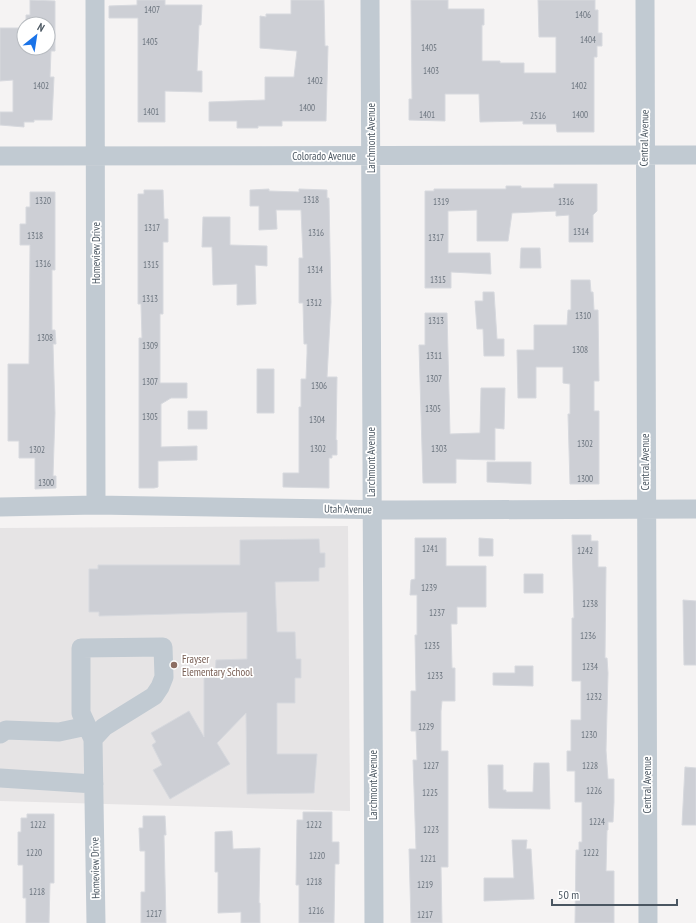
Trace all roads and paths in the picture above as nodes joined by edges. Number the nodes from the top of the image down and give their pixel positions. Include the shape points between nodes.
1 (95, 0) edge
2 (370, 0) edge
3 (645, 0) edge
4 (644, 154) junction
5 (696, 155) edge
6 (0, 156) edge
7 (96, 156) junction
8 (371, 156) junction
9 (96, 505) junction
10 (0, 507) edge
11 (645, 509) junction
12 (696, 509) edge
13 (371, 510) junction
14 (90, 733) junction
15 (0, 734) edge
16 (0, 778) edge
17 (94, 784) junction
18 (96, 923) edge
19 (374, 923) edge
20 (648, 923) edge

1 - 7 street, Homeview Drive
2 - 8 street, Larchmont Avenue
3 - 4 street, Central Avenue
4 - 5 street, Colorado Avenue
4 - 8 street, Colorado Avenue
4 - 11 street, Central Avenue
6 - 7 street, Colorado Avenue
7 - 8 street, Colorado Avenue
7 - 9 street, Homeview Drive
8 - 13 street, Larchmont Avenue
9 - 10 street, Utah Avenue
9 - 13 street, Utah Avenue
11 - 12 street, Utah Avenue
11 - 13 street, Utah Avenue
11 - 20 street, Central Avenue
13 - 19 street, Larchmont Avenue
14 - 14 street, Homeview Drive via 104,728 154,696 164,677 163,647 81,648 82,713
14 - 15 street via 6,730
14 - 17 street, Homeview Drive
16 - 17 street
17 - 18 street, Homeview Drive

